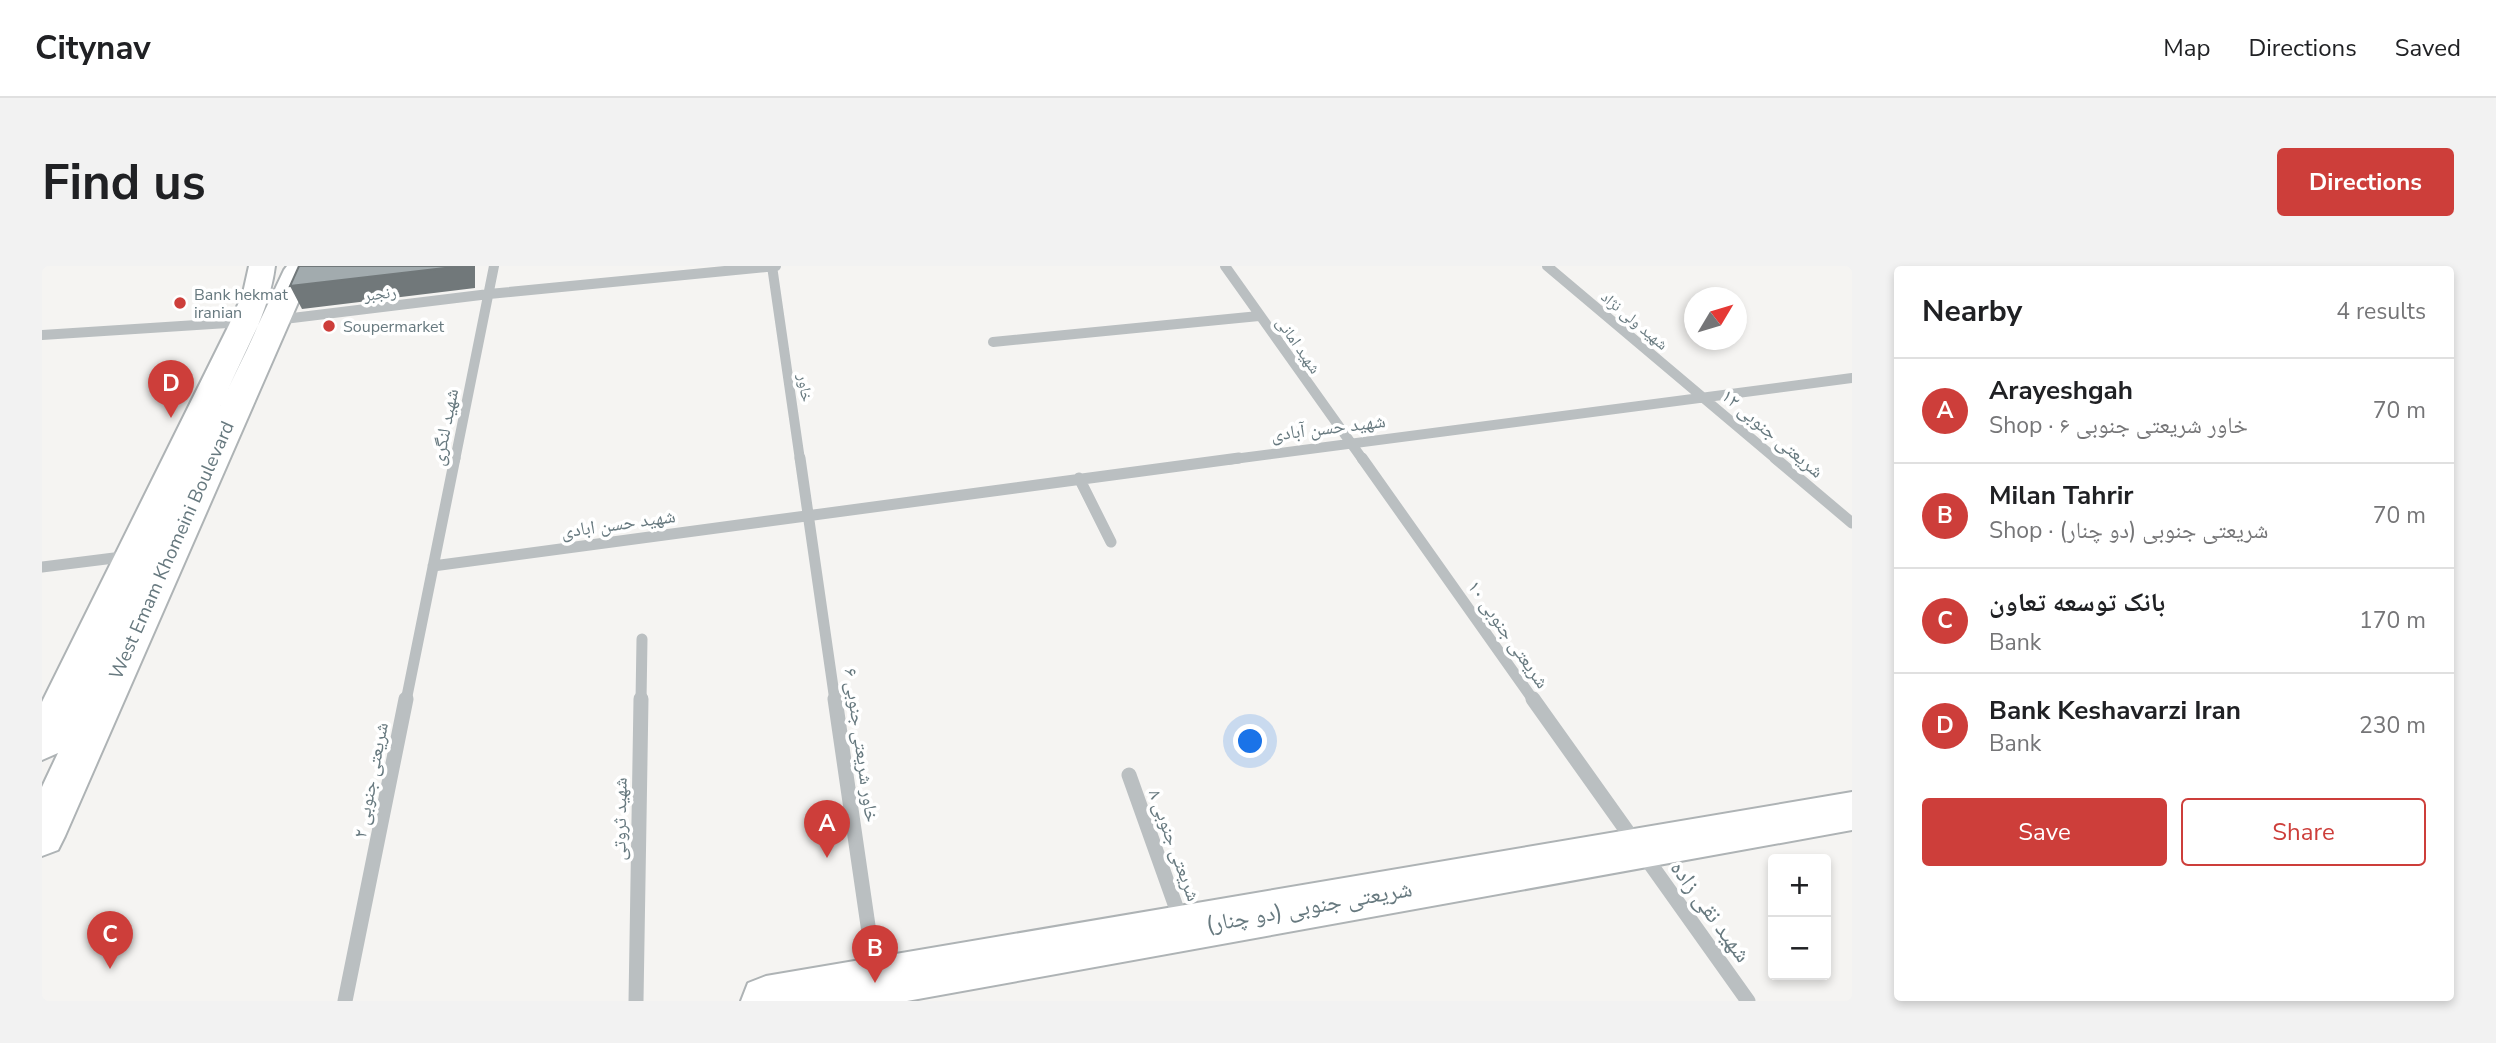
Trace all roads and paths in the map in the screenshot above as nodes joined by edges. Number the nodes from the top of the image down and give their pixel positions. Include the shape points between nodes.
1 (262, 266) edge
2 (301, 266) edge
3 (494, 266) edge
4 (774, 266) edge
5 (1225, 266) edge
6 (1547, 266) edge
7 (489, 294) junction
8 (1259, 316) junction
9 (259, 321) junction
10 (42, 335) edge
11 (993, 342) dead end
12 (1852, 378) edge
13 (1703, 397) junction
14 (1349, 442) junction
15 (1079, 478) junction
16 (808, 514) junction
17 (1852, 523) edge
18 (1111, 542) dead end
19 (137, 555) junction
20 (433, 566) junction
21 (42, 567) edge
22 (642, 639) dead end
23 (42, 743) edge
24 (1129, 775) dead end
25 (1852, 811) edge
26 (42, 836) edge
27 (1638, 848) junction
28 (1184, 928) junction
29 (878, 991) edge
30 (345, 1001) edge
31 (636, 1001) edge
32 (766, 1001) edge
33 (1748, 1001) edge

1 - 9 main road, West Emam Khomeini Boulevard
2 - 9 main road, West Emam Khomeini Boulevard
3 - 7 street, شهید لنگری
4 - 7 street, رنجبر
4 - 16 street, خاور
5 - 8 street, شهید امانی
6 - 13 street, شهید ولی نژاد
7 - 9 street, رنجبر
7 - 20 street, شهید لنگری
8 - 11 street
8 - 14 street, شهید امانی
9 - 10 street, رنجبر
9 - 19 main road, West Emam Khomeini Boulevard
9 - 26 main road, West Emam Khomeini Boulevard
12 - 13 street, شهید حسن آبادی
13 - 14 street, شهید حسن آبادی
13 - 17 street, شریعتی جنوبی ۱۲
14 - 15 street, شهید حسن آبادی
14 - 27 street, شریعتی جنوبی ۱۰
15 - 16 street, شهید حسن آبادی
15 - 18 street
16 - 20 street, شهید حسن ابادی
16 - 29 street, خاور شریعتی جنوبی ۶
19 - 21 street
19 - 23 main road, West Emam Khomeini Boulevard
20 - 30 street, شریعتی جنوبی ۲
22 - 31 street, شهید ثروتی
24 - 28 street, شریعتی جنوبی ۸
25 - 27 main road, شریعتی جنوبی (دو چنار)
27 - 28 main road, شریعتی جنوبی (دو چنار)
27 - 33 street, شهید نقی زاده
28 - 29 main road, شریعتی جنوبی (دو چنار)
29 - 32 main road, شریعتی جنوبی (دو چنار)

